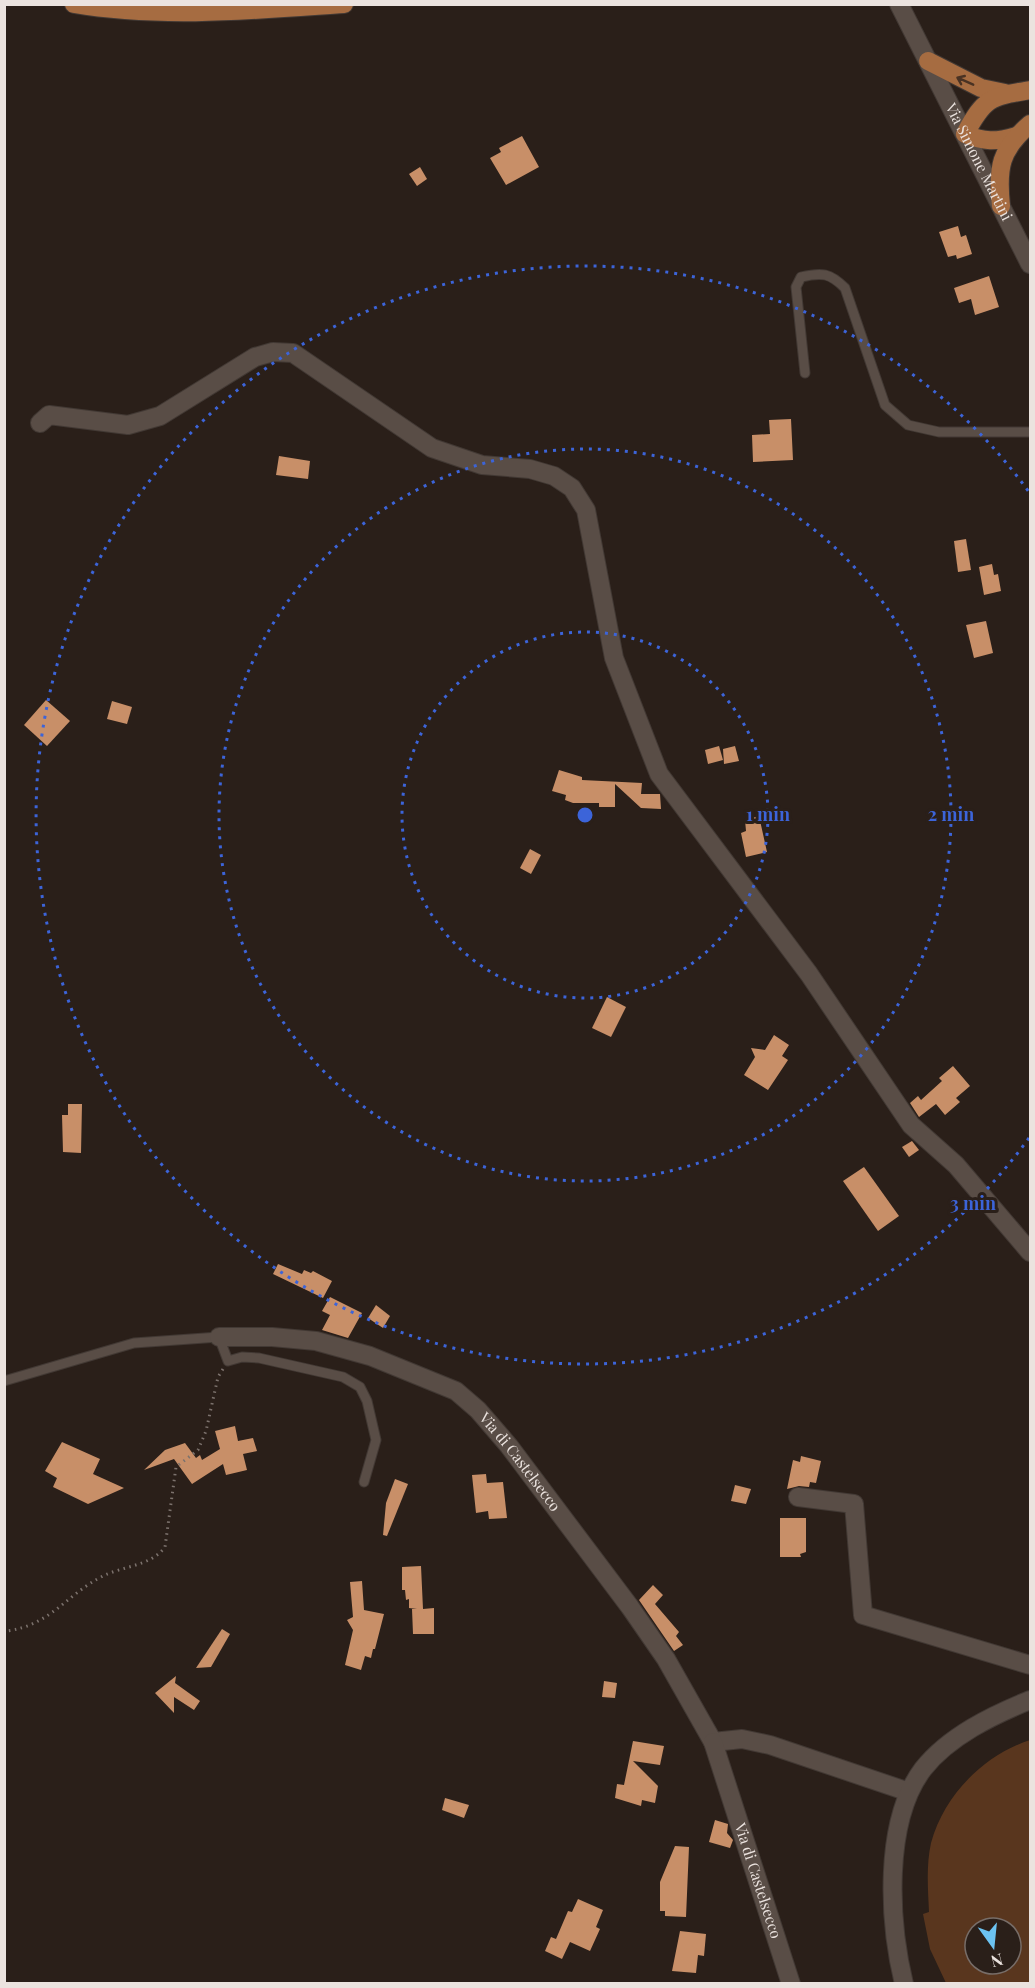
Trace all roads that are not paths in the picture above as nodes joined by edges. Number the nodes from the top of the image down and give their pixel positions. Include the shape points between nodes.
1 (74, 4) edge
2 (344, 4) edge
3 (899, 4) edge
4 (928, 61) junction
5 (1030, 90) edge
6 (1005, 93) junction
7 (1030, 124) edge
8 (965, 134) junction
9 (1016, 136) junction
10 (1001, 206) junction
11 (1030, 264) edge
12 (805, 374) dead end
13 (40, 423) dead end
14 (1030, 432) edge
15 (1030, 1252) edge
16 (219, 1337) junction
17 (4, 1381) edge
18 (364, 1482) dead end
19 (798, 1497) dead end
20 (1030, 1665) edge
21 (1030, 1701) edge
22 (713, 1742) junction
23 (909, 1792) junction
24 (791, 1983) edge
25 (904, 1983) edge

1 - 2 main road via 126,11 261,10
3 - 4 street, Via Simone Martini
6 -> 4 main road via 981,88
4 - 8 street, Via Simone Martini
5 - 6 main road
6 - 8 main road via 990,99 977,111
7 - 9 main road
8 - 9 main road via 998,142
8 - 10 street, Via Simone Martini
9 - 10 main road via 998,177
10 - 11 street, Via Simone Martini
12 - 14 lane via 796,287 801,277 832,276 845,288 885,405 908,425 939,432
13 - 15 street via 49,415 128,425 160,416 255,357 273,352 293,353 432,448 482,465 530,469 554,476 572,488 586,510 615,658 659,774 809,974 911,1125 956,1165
16 - 17 lane via 134,1343
16 - 18 lane via 228,1361 259,1358 343,1377 360,1387 376,1440
16 - 22 street, Via di Castelsecco via 316,1341 370,1356 456,1391 509,1446 630,1607 666,1659
19 - 20 street via 854,1504 863,1615
21 - 23 street via 984,1721 947,1746 924,1768
22 - 23 street via 742,1739 770,1745
22 - 24 street, Via di Castelsecco
23 - 25 street via 897,1831 893,1887 897,1958

